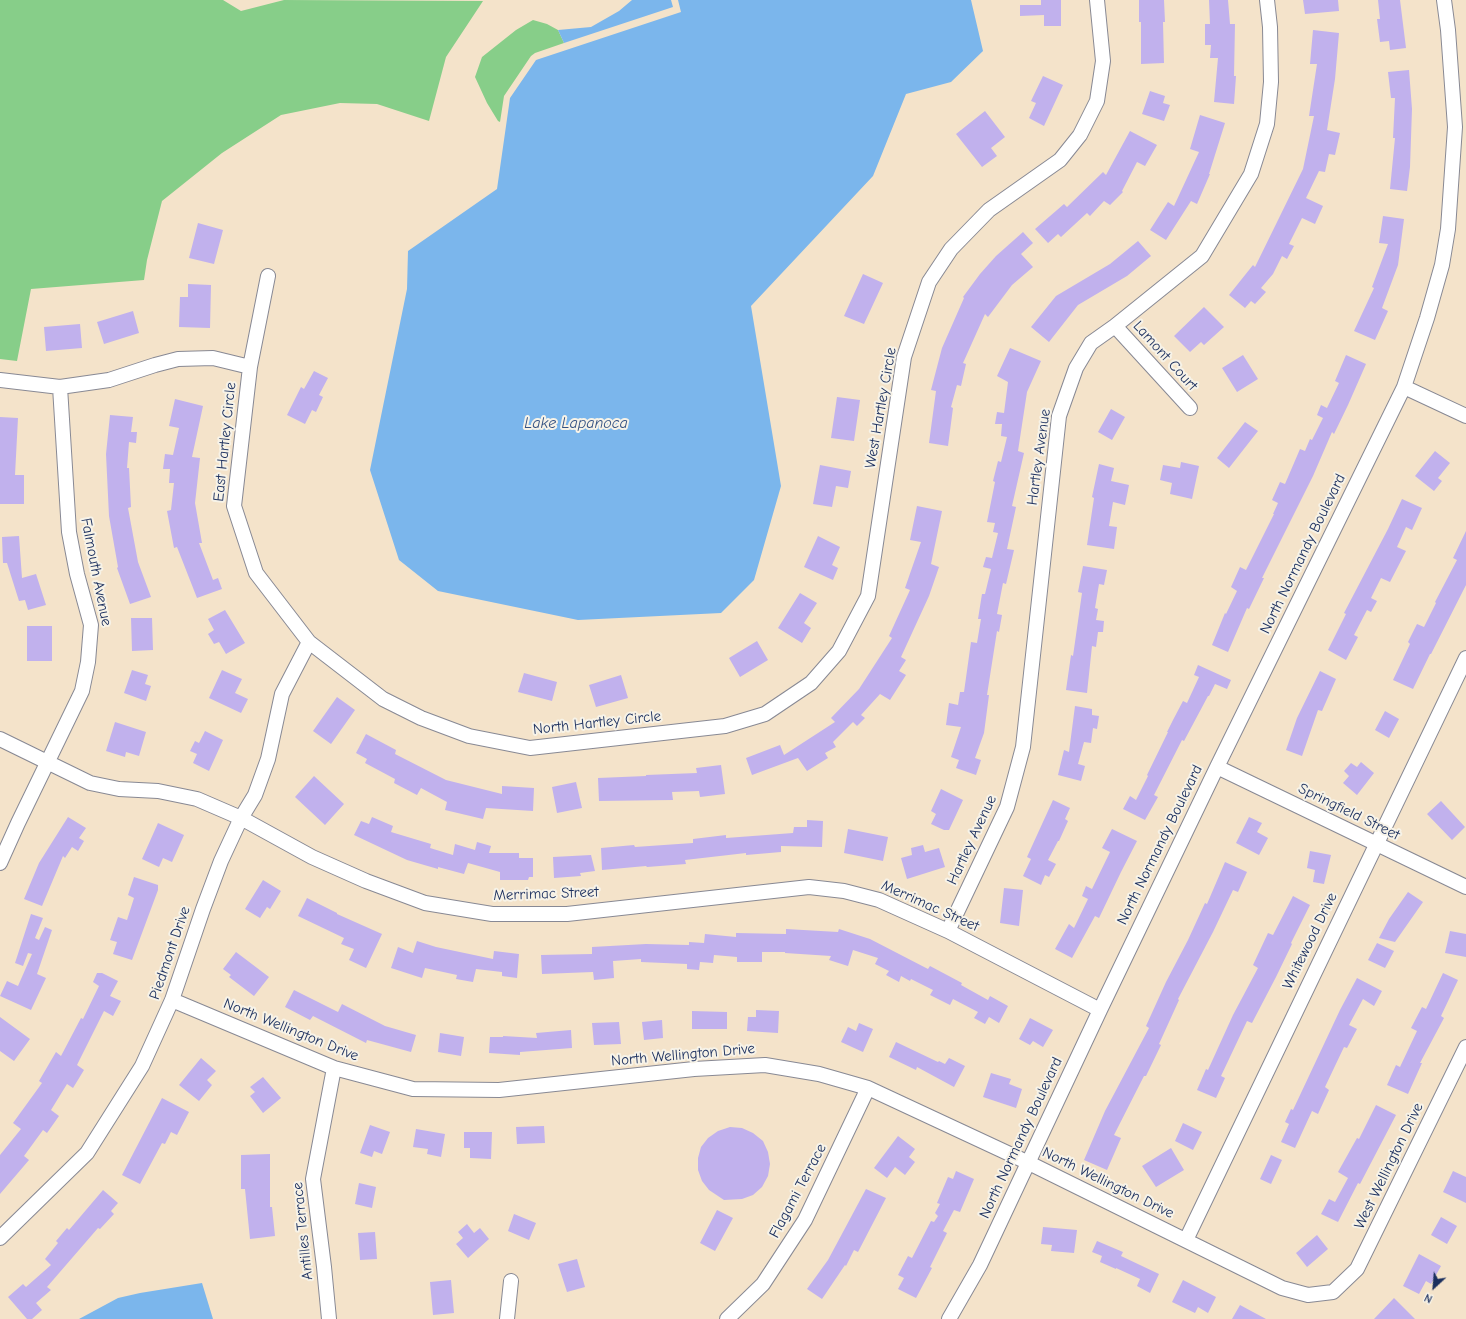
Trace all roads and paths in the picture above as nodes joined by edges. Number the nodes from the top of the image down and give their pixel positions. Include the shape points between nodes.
1 (1097, 0) edge
2 (1267, 0) edge
3 (1444, 0) edge
4 (268, 276) dead end
5 (1115, 326) junction
6 (250, 368) junction
7 (0, 380) edge
8 (60, 387) junction
9 (1404, 387) junction
10 (1190, 408) dead end
11 (1466, 416) edge
12 (308, 642) junction
13 (1466, 658) edge
14 (725, 726) joint
15 (0, 739) edge
16 (47, 763) junction
17 (1217, 767) junction
18 (241, 818) junction
19 (1376, 844) junction
20 (0, 863) edge
21 (1466, 887) edge
22 (948, 931) junction
23 (172, 1000) junction
24 (1100, 1010) junction
25 (1466, 1047) edge
26 (334, 1068) junction
27 (868, 1088) junction
28 (1029, 1163) junction
29 (0, 1238) edge
30 (1186, 1240) junction
31 (511, 1281) dead end
32 (1333, 1292) joint
33 (329, 1319) edge
34 (507, 1319) edge
35 (727, 1319) edge
36 (949, 1319) edge

1 - 14 street, West Hartley Circle via 1103,61 1097,101 1080,135 1060,160 989,210 951,249 928,282 904,356 868,596 839,651 811,683 765,714
2 - 5 street, Hartley Avenue via 1271,82 1267,124 1251,174 1202,256
3 - 9 street, North Normandy Boulevard via 1455,127 1448,228 1442,265
4 - 6 street, East Hartley Circle
5 - 10 street, Lamont Court
5 - 22 street, Hartley Avenue via 1091,343 1076,368 1060,416 1023,747 1007,807
6 - 8 street via 213,358 178,359 109,380
6 - 12 street, East Hartley Circle via 234,506 256,573
7 - 8 street
8 - 16 street, Falmouth Avenue via 69,532 91,625 88,662 82,691
9 - 11 street
9 - 17 street, North Normandy Boulevard
12 - 14 street, North Hartley Circle via 383,699 421,718 476,738 530,748
12 - 18 street, Piedmont Drive via 282,694 268,759 255,794
13 - 19 street, Whitewood Drive
15 - 16 street, Merrimac Street
16 - 18 street, Merrimac Street via 90,783 119,790 158,791 197,799
16 - 20 street, Falmouth Avenue
17 - 19 street, Springfield Street
17 - 24 street, North Normandy Boulevard
18 - 22 street, Merrimac Street via 312,857 366,881 425,903 477,912 567,914 809,887 844,891 879,900
18 - 23 street, Piedmont Drive via 221,861
19 - 21 street, Springfield Street
19 - 30 street, Whitewood Drive
22 - 24 street, Merrimac Street
23 - 26 street, North Wellington Drive
23 - 29 street, Piedmont Drive via 142,1066 88,1152
24 - 28 street, North Normandy Boulevard
25 - 32 street, West Wellington Drive via 1357,1269
26 - 27 street, North Wellington Drive via 414,1089 499,1090 694,1069 765,1065 819,1074
26 - 33 street, Antilles Terrace via 313,1179
27 - 28 street, North Wellington Drive
27 - 35 street, Flagami Terrace via 805,1220 763,1284
28 - 30 street, North Wellington Drive
28 - 36 street, North Normandy Boulevard via 980,1265
30 - 32 street, North Wellington Drive via 1282,1288 1308,1295
31 - 34 street

